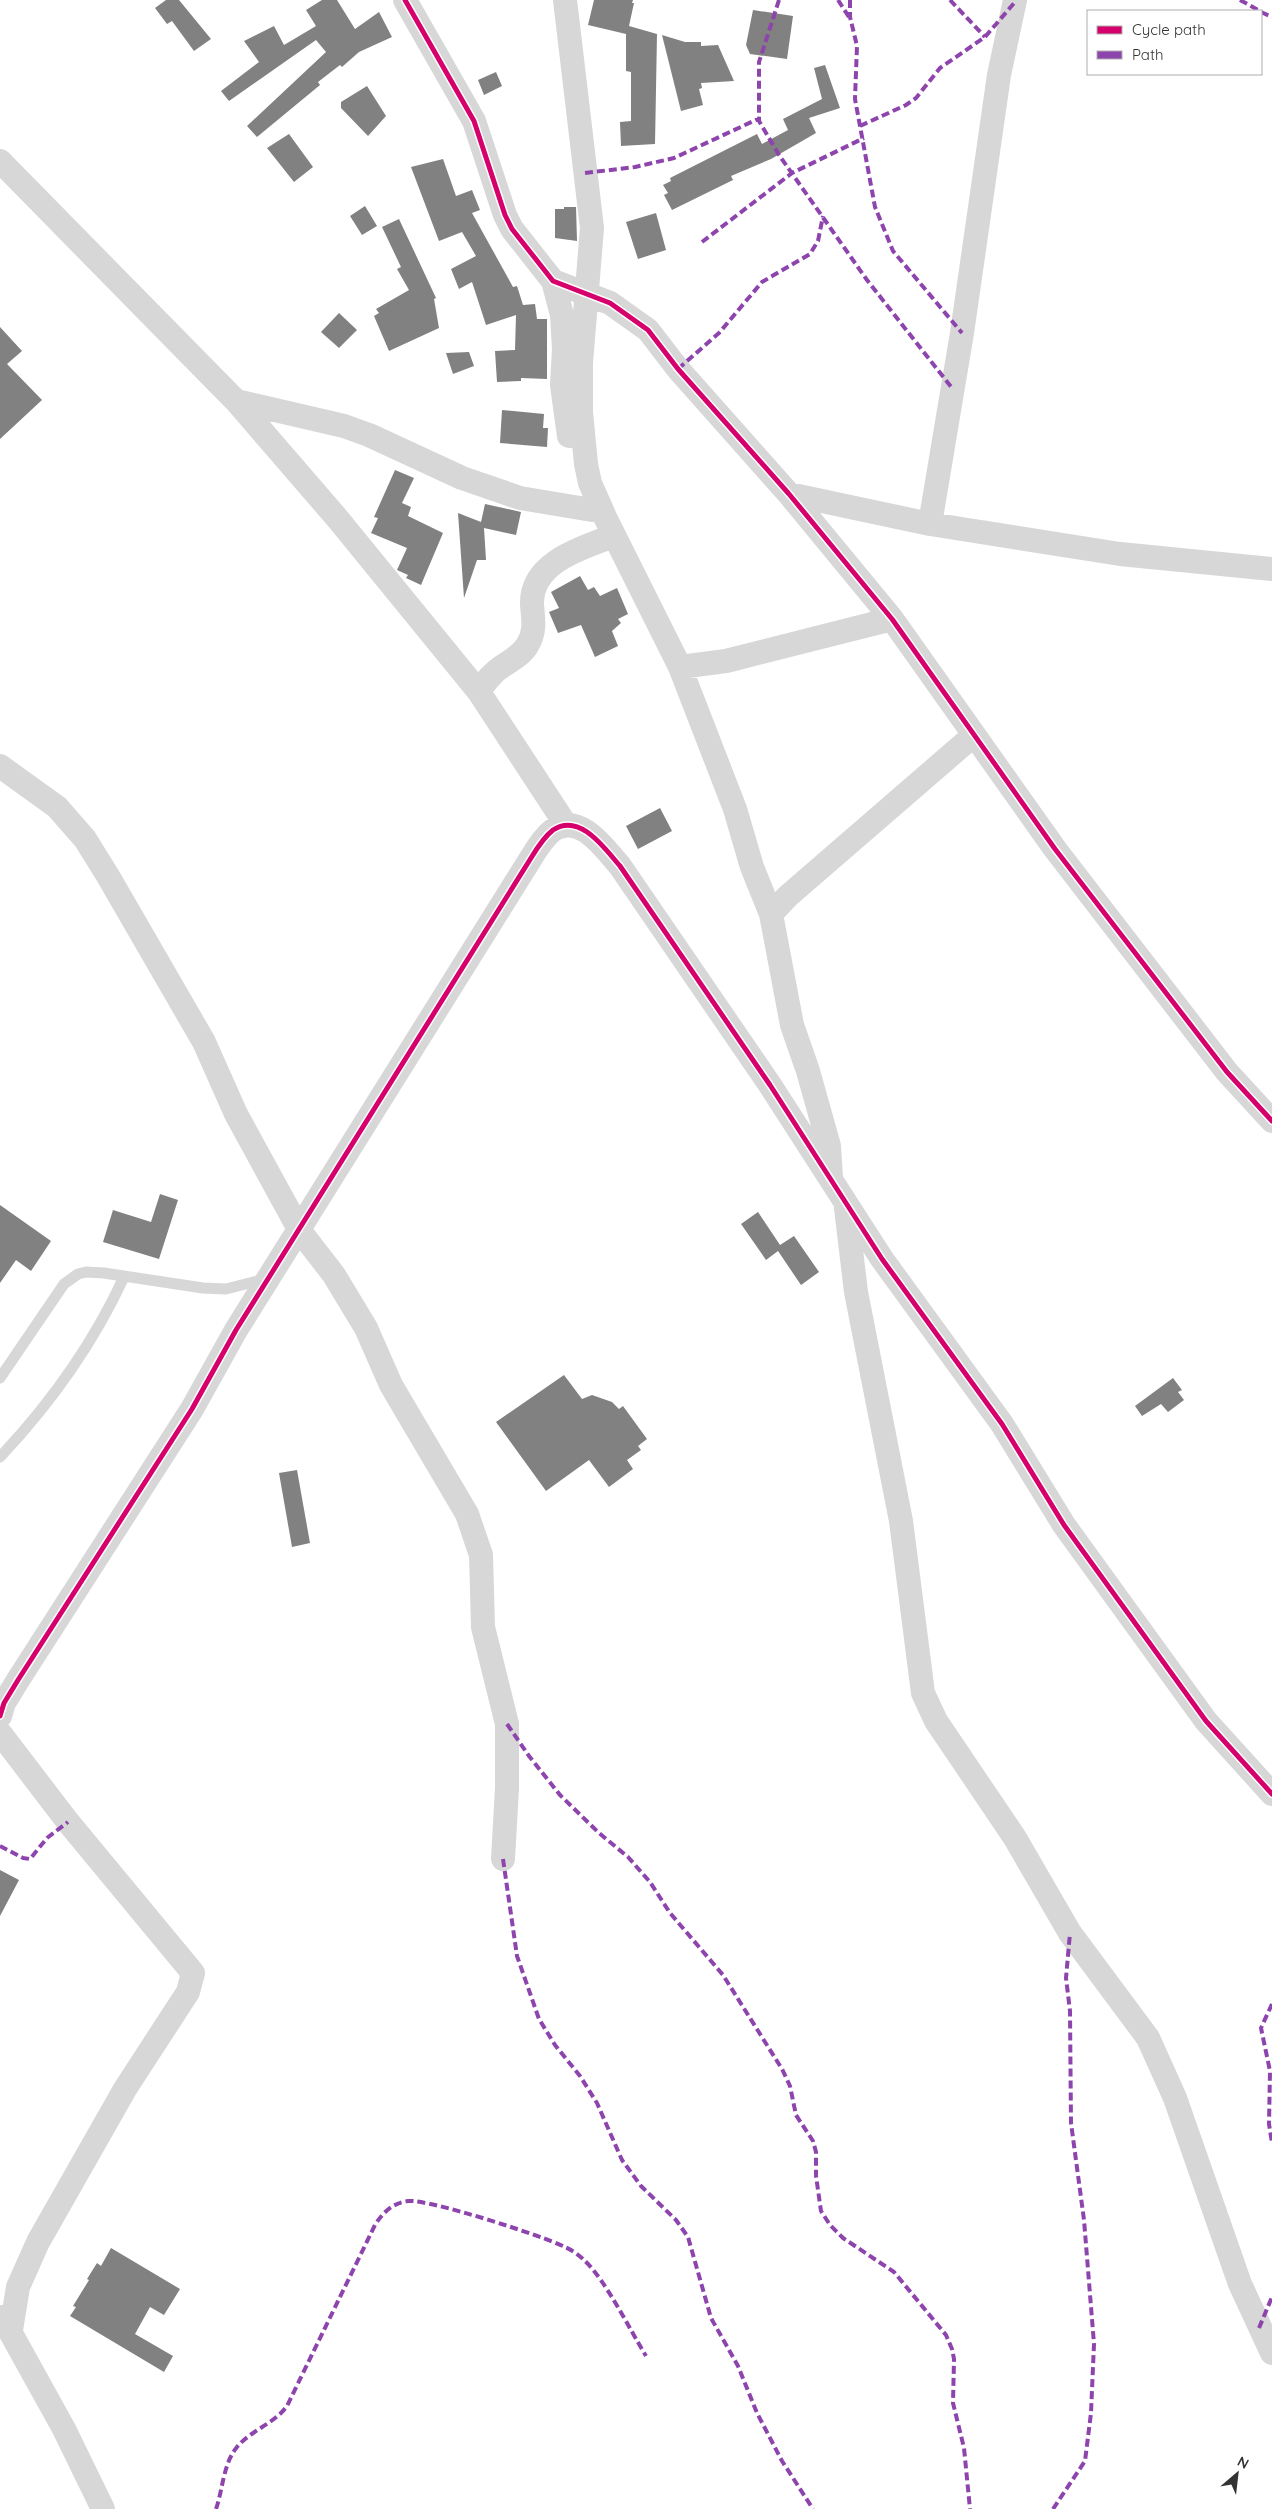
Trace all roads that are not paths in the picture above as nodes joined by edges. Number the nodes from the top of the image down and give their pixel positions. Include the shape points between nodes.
1 (405, 0) edge
2 (565, 0) edge
3 (1015, 0) edge
4 (0, 161) edge
5 (553, 281) junction
6 (587, 293) junction
7 (236, 401) junction
8 (789, 494) junction
9 (592, 510) junction
10 (930, 524) junction
11 (608, 538) junction
12 (1272, 569) edge
13 (632, 571) junction
14 (892, 619) junction
15 (680, 667) junction
16 (479, 692) junction
17 (974, 735) junction
18 (0, 766) edge
19 (566, 825) junction
20 (771, 914) junction
21 (1272, 1121) edge
22 (831, 1179) junction
23 (845, 1201) junction
24 (300, 1231) junction
25 (124, 1277) junction
26 (269, 1277) junction
27 (0, 1378) edge
28 (0, 1457) edge
29 (9, 1682) edge
30 (0, 1716) edge
31 (0, 1733) edge
32 (1272, 1794) edge
33 (502, 1859) dead end
34 (6, 2322) edge
35 (1272, 2353) edge
36 (103, 2509) edge

1 - 5 street via 474,121 512,229
2 - 6 street via 592,228
3 - 10 street via 999,75 962,333
4 - 7 street
5 - 6 street
5 - 9 street via 562,315 562,385 573,472
6 - 8 street via 610,303 648,330 678,369
6 - 13 street via 581,363 586,464 605,517
7 - 9 street via 369,434 462,478 520,498
7 - 16 street via 337,518
8 - 10 street
8 - 14 street
9 - 11 street
10 - 12 street via 1120,554
11 - 13 street
11 - 16 street via 565,554 543,574 533,593 534,627 526,648 493,673
13 - 15 street
14 - 15 street via 726,661
14 - 17 street
15 - 20 street via 735,809 752,867
16 - 19 street
17 - 20 street
17 - 21 street via 1055,848 1226,1072
18 - 24 street via 57,807 85,839 204,1042 236,1114
19 - 22 street via 595,837 620,866
19 - 24 street via 554,830 531,858
20 - 22 street via 792,1025 829,1146
22 - 23 street
23 - 32 street via 882,1259 1002,1424 1064,1525 1206,1721
23 - 35 street via 856,1292 901,1521 923,1693 936,1722 1015,1838 1070,1933 1148,2038 1175,2098 1240,2284
24 - 26 street
24 - 33 street via 334,1275 366,1328 391,1385 467,1514 481,1555 483,1627 507,1724
25 - 26 lane via 226,1289
25 - 27 lane via 86,1272 64,1284
25 - 28 lane via 105,1317 68,1375 34,1420
26 - 29 street via 192,1409
29 - 30 street
31 - 34 street via 68,1822 193,1973 188,1992 125,2089 38,2242
34 - 36 street

